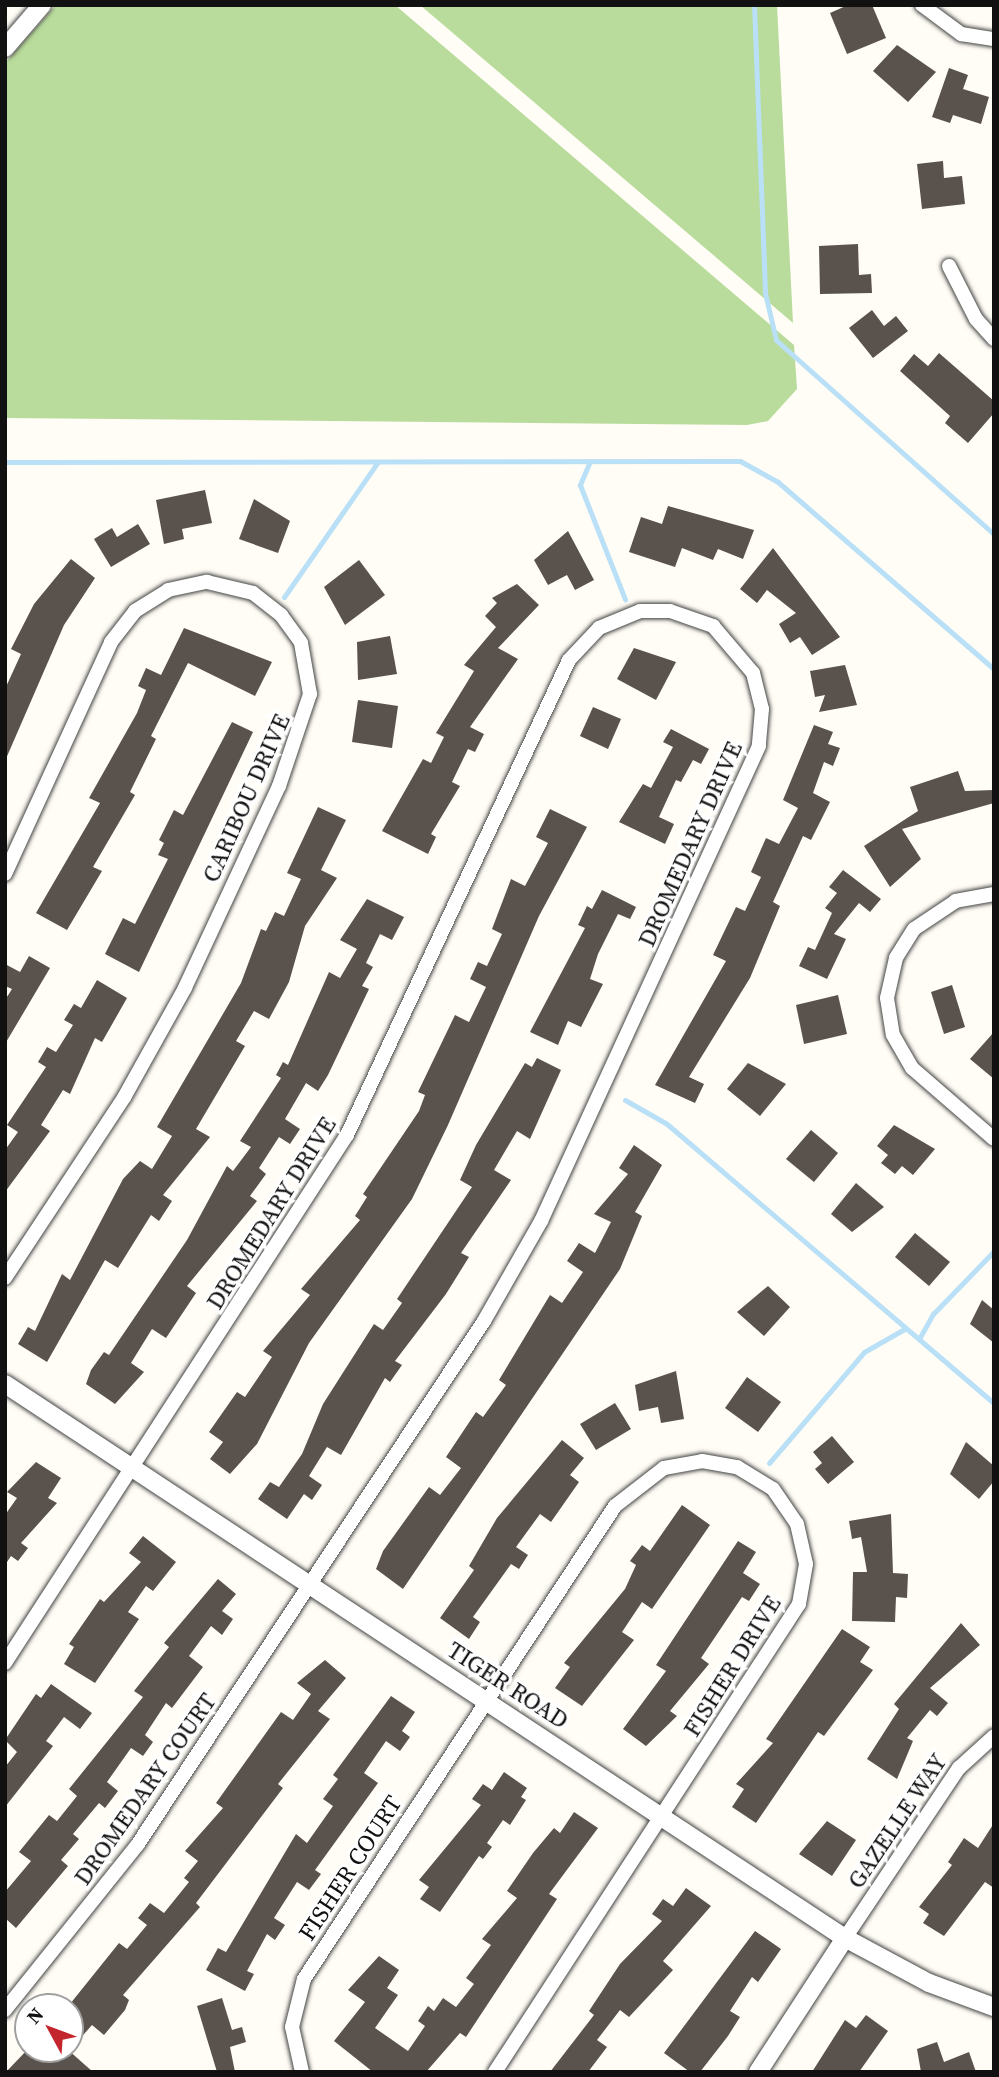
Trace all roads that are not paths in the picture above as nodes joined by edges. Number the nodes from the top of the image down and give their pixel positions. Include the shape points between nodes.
1 (42, 5) edge
2 (922, 5) edge
3 (994, 39) edge
4 (5, 48) edge
5 (949, 266) dead end
6 (994, 339) edge
7 (5, 874) edge
8 (994, 894) edge
9 (994, 1139) edge
10 (5, 1278) edge
11 (5, 1384) edge
12 (134, 1469) junction
13 (310, 1584) junction
14 (5, 1662) edge
15 (488, 1702) junction
16 (994, 1736) edge
17 (663, 1816) junction
18 (845, 1938) junction
19 (994, 2007) edge
20 (5, 2010) edge
21 (302, 2072) edge
22 (495, 2072) edge
23 (758, 2072) edge

1 - 4 street
2 - 3 street via 961,34
5 - 6 street via 976,319
7 - 10 street, CARIBOU DRIVE via 111,642 135,611 168,590 207,582 253,593 281,615 301,643 310,694 279,786 145,1060
8 - 9 street via 956,901 914,929 896,958 887,998 904,1058
11 - 12 street, TIGER ROAD
12 - 13 street, TIGER ROAD
12 - 13 street, DROMEDARY DRIVE via 347,1135 569,660 599,628 640,611 670,611 713,626 743,654 759,691 762,728 754,764 541,1221 476,1333
12 - 14 street
13 - 15 street, TIGER ROAD
13 - 20 street, DROMEDARY COURT via 138,1844
15 - 17 street, TIGER ROAD
15 - 17 street, FISHER DRIVE via 632,1487 689,1462 715,1462 757,1476 797,1524 806,1564 799,1604
15 - 21 street, FISHER COURT via 304,1979 292,2027
16 - 18 street, GAZELLE WAY via 958,1768
17 - 18 street, TIGER ROAD
17 - 22 street
18 - 19 street, TIGER ROAD via 929,1983
18 - 23 street

